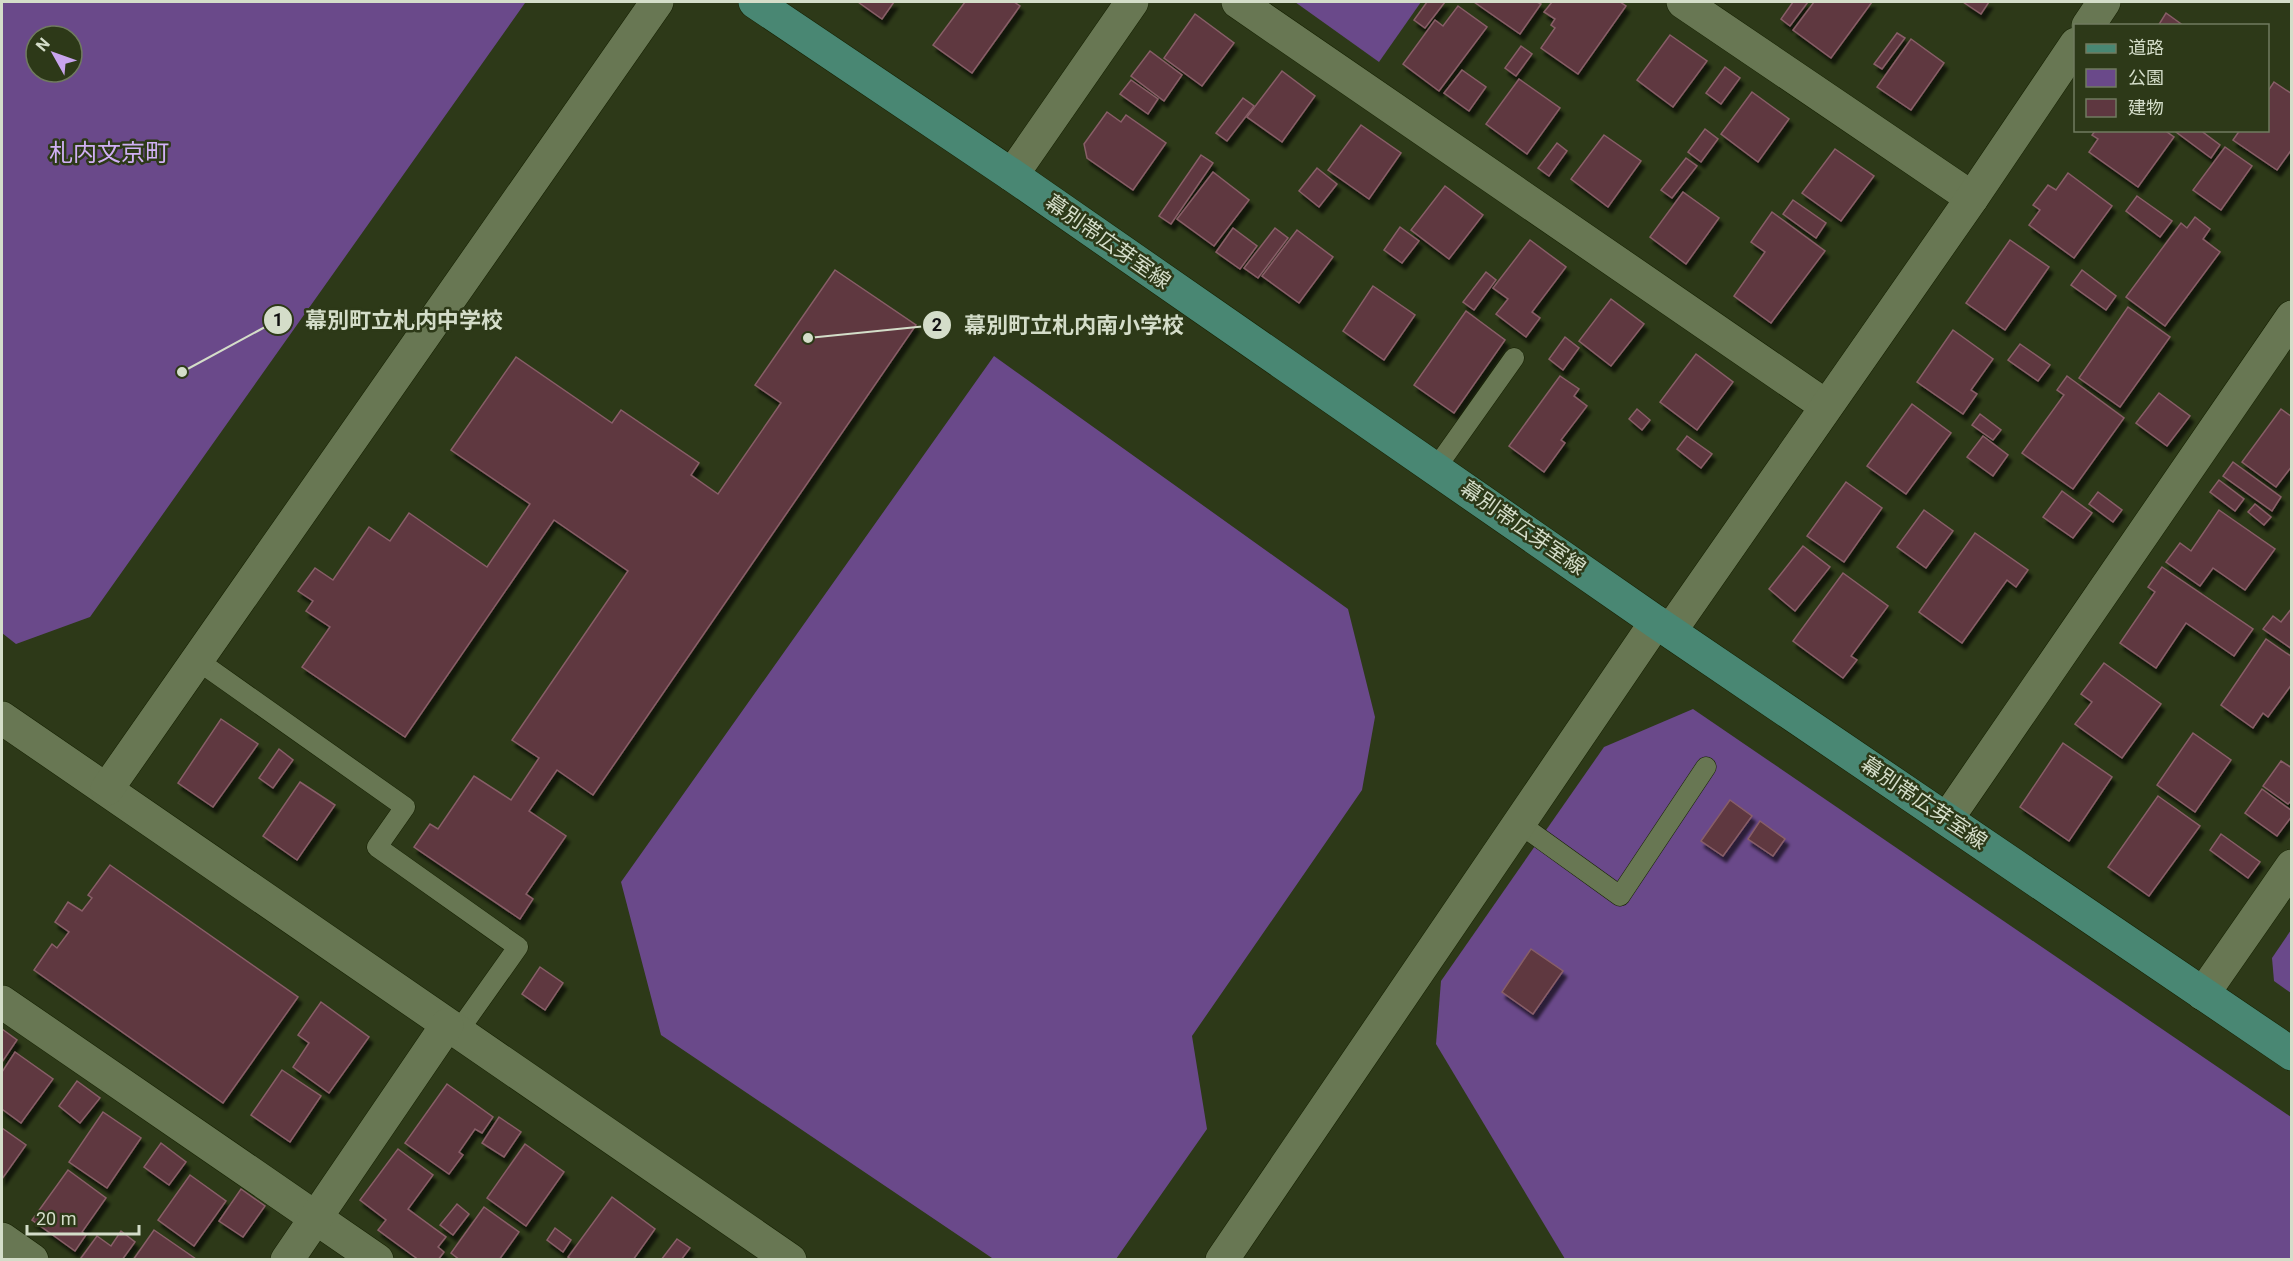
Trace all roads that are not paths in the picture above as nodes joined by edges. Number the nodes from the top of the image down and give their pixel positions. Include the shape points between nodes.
1 (657, 2) edge
2 (754, 2) edge
3 (1132, 2) edge
4 (1238, 2) edge
5 (1683, 2) edge
6 (2104, 2) edge
7 (2089, 24) edge
8 (2074, 47) edge
9 (1012, 175) junction
10 (1972, 198) junction
11 (2292, 317) edge
12 (1514, 358) dead end
13 (1826, 406) junction
14 (1436, 468) junction
15 (1664, 626) junction
16 (197, 660) junction
17 (2, 718) edge
18 (1706, 767) dead end
19 (107, 789) junction
20 (1947, 819) junction
21 (1520, 824) junction
22 (2292, 866) edge
23 (2203, 994) junction
24 (2, 1002) edge
25 (452, 1029) junction
26 (2292, 1054) edge
27 (316, 1217) junction
28 (2, 1239) edge
29 (1232, 1256) edge
30 (32, 1260) edge
31 (287, 1260) edge
32 (377, 1260) edge
33 (790, 1260) edge

1 - 16 street
2 - 9 main road, 幕別帯広芽室線
3 - 9 street
4 - 13 street
5 - 10 street
6 - 7 street
8 - 10 street
9 - 14 main road, 幕別帯広芽室線
10 - 13 street
11 - 20 street
12 - 14 lane
13 - 15 street
14 - 15 main road, 幕別帯広芽室線
15 - 20 main road, 幕別帯広芽室線
15 - 21 street
16 - 19 street
16 - 25 lane via 405,807 377,847 518,947
17 - 19 street
18 - 21 lane via 1620,896
19 - 25 street
20 - 23 main road, 幕別帯広芽室線
21 - 29 street
22 - 23 street
23 - 26 main road, 幕別帯広芽室線
24 - 27 street
25 - 27 street
25 - 33 street
27 - 31 street
27 - 32 street
28 - 30 street

